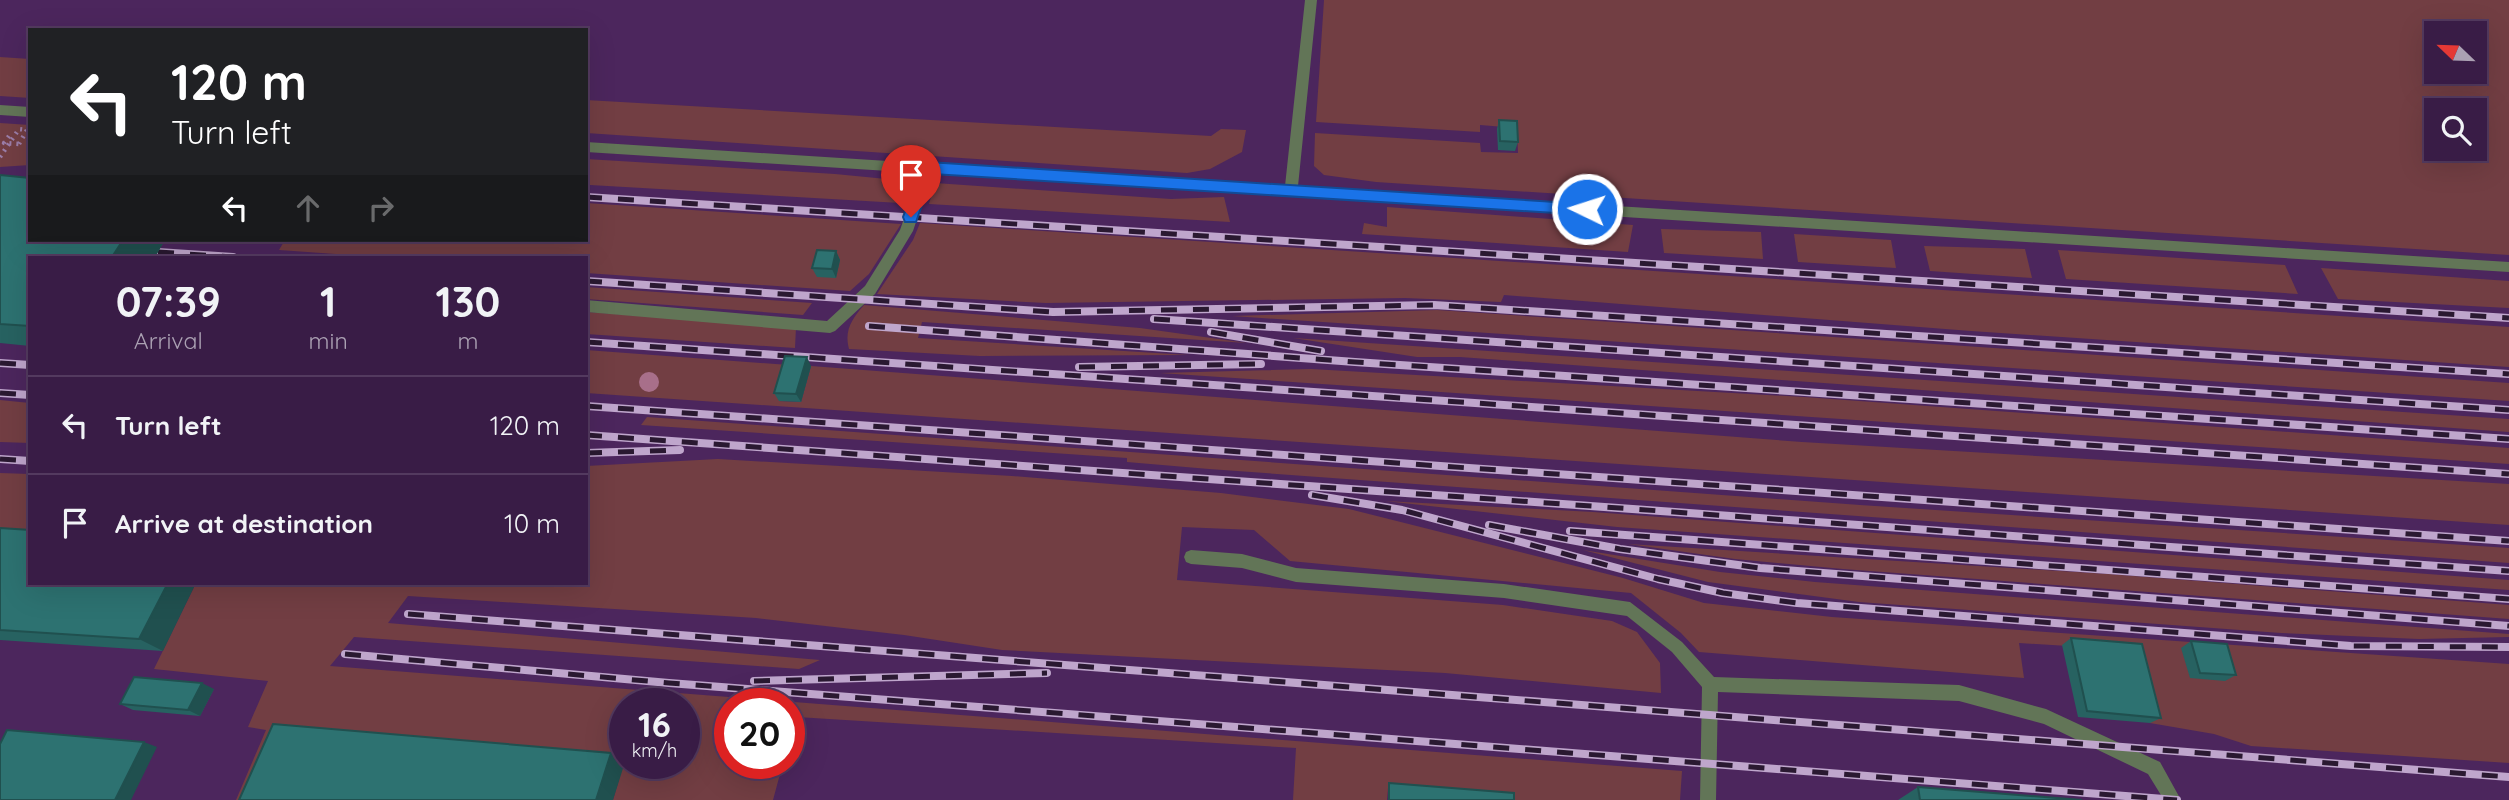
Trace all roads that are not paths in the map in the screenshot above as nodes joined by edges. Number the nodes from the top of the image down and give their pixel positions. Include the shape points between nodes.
1 (1311, 0) edge
2 (0, 110) edge
3 (28, 112) edge
4 (588, 147) edge
5 (928, 168) junction
6 (1291, 191) junction
7 (2509, 267) edge
8 (588, 306) edge
9 (1191, 557) dead end
10 (1710, 684) junction
11 (1708, 800) edge
12 (2173, 800) edge

1 - 6 lane
2 - 3 lane
4 - 5 lane
5 - 6 lane
5 - 8 lane via 906,231 870,290 830,327
6 - 7 lane
9 - 10 lane via 1242,561 1296,575 1504,591 1630,609 1677,648
10 - 11 lane
10 - 12 lane via 1959,693 2046,717 2154,768

